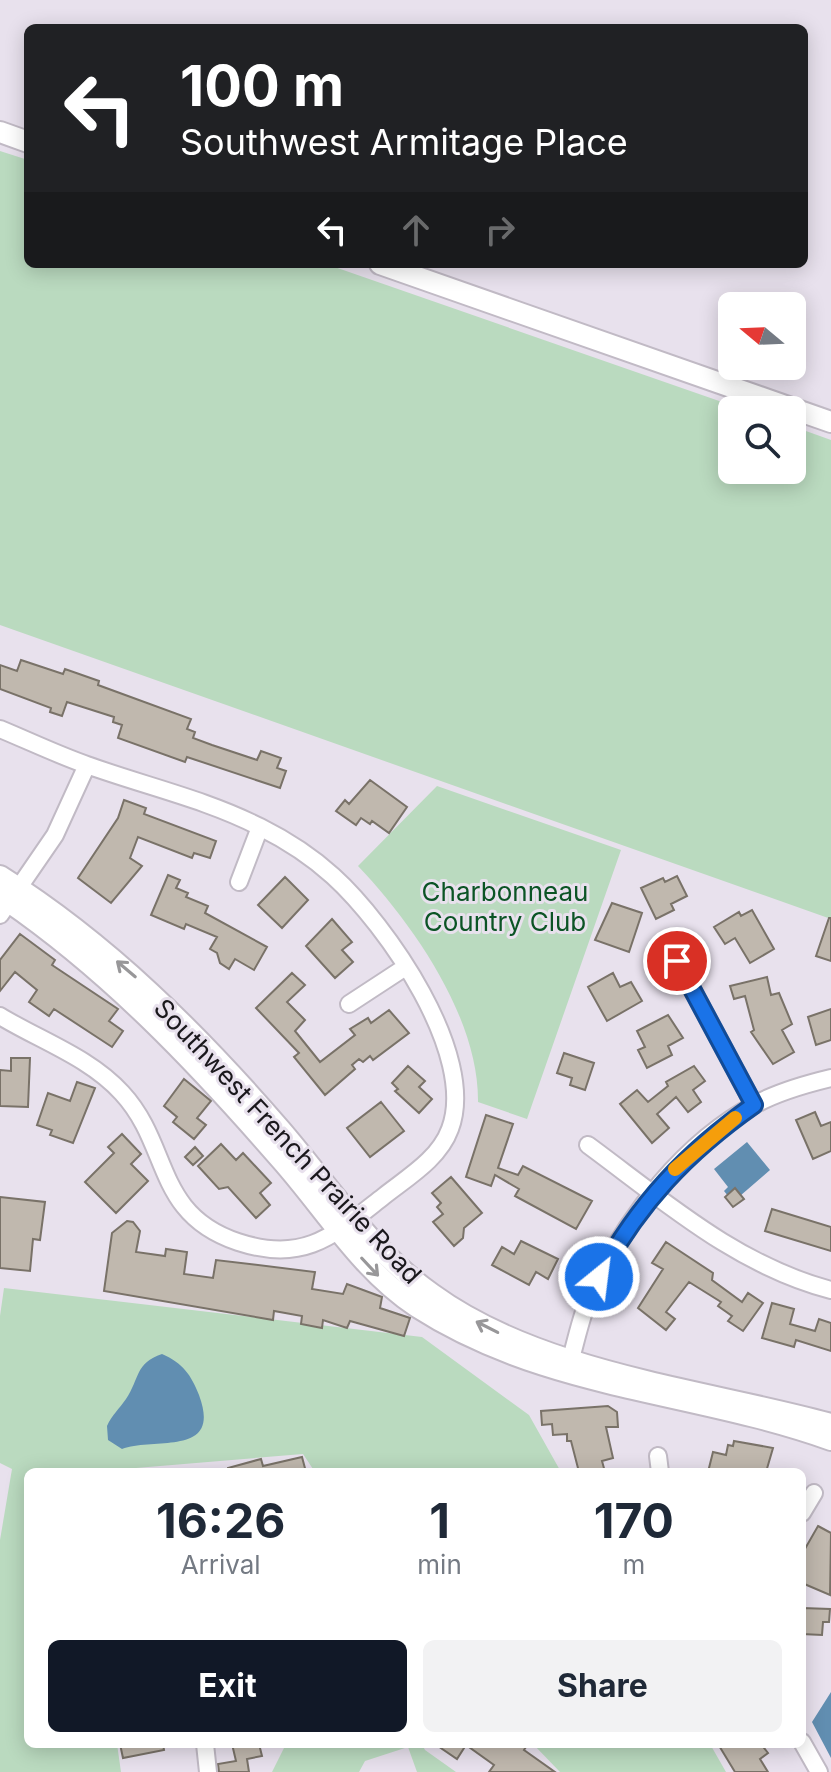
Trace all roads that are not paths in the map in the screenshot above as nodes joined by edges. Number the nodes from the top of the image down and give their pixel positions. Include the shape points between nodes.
1 (0, 132) edge
2 (24, 141) edge
3 (391, 268) edge
4 (831, 422) edge
5 (0, 729) edge
6 (87, 765) junction
7 (260, 827) junction
8 (0, 876) edge
9 (239, 882) dead end
10 (7, 900) edge
11 (677, 961) dead end
12 (404, 968) junction
13 (349, 1004) dead end
14 (0, 1016) edge
15 (831, 1078) edge
16 (754, 1105) junction
17 (588, 1145) dead end
18 (652, 1193) junction
19 (347, 1226) junction
20 (831, 1290) edge
21 (569, 1366) junction
22 (831, 1424) edge
23 (831, 1440) edge
24 (814, 1493) dead end
25 (806, 1506) edge
26 (205, 1748) edge
27 (805, 1748) edge
28 (208, 1772) edge
29 (819, 1772) edge

1 - 2 street
3 - 4 street
5 - 6 street
6 - 7 street
6 - 10 street via 67,813
7 - 9 street
7 - 12 street via 307,854 342,884 378,925
8 - 10 street, Southwest French Prairie Road
10 - 19 street, Southwest French Prairie Road via 117,986
11 - 16 street
12 - 13 street
12 - 19 street via 441,1034 455,1090 454,1117 436,1153
14 - 19 street via 84,1061 118,1088 150,1134 171,1188 205,1225 238,1242 292,1251
15 - 16 street
16 - 18 street via 691,1152
17 - 18 street
18 - 20 street via 767,1269
18 - 21 street via 592,1291
19 - 21 street, Southwest French Prairie Road via 375,1274 426,1312 496,1351
21 - 22 street, Southwest French Prairie Road
21 - 23 street, Southwest French Prairie Road
24 - 25 street
26 - 28 street
27 - 29 street

